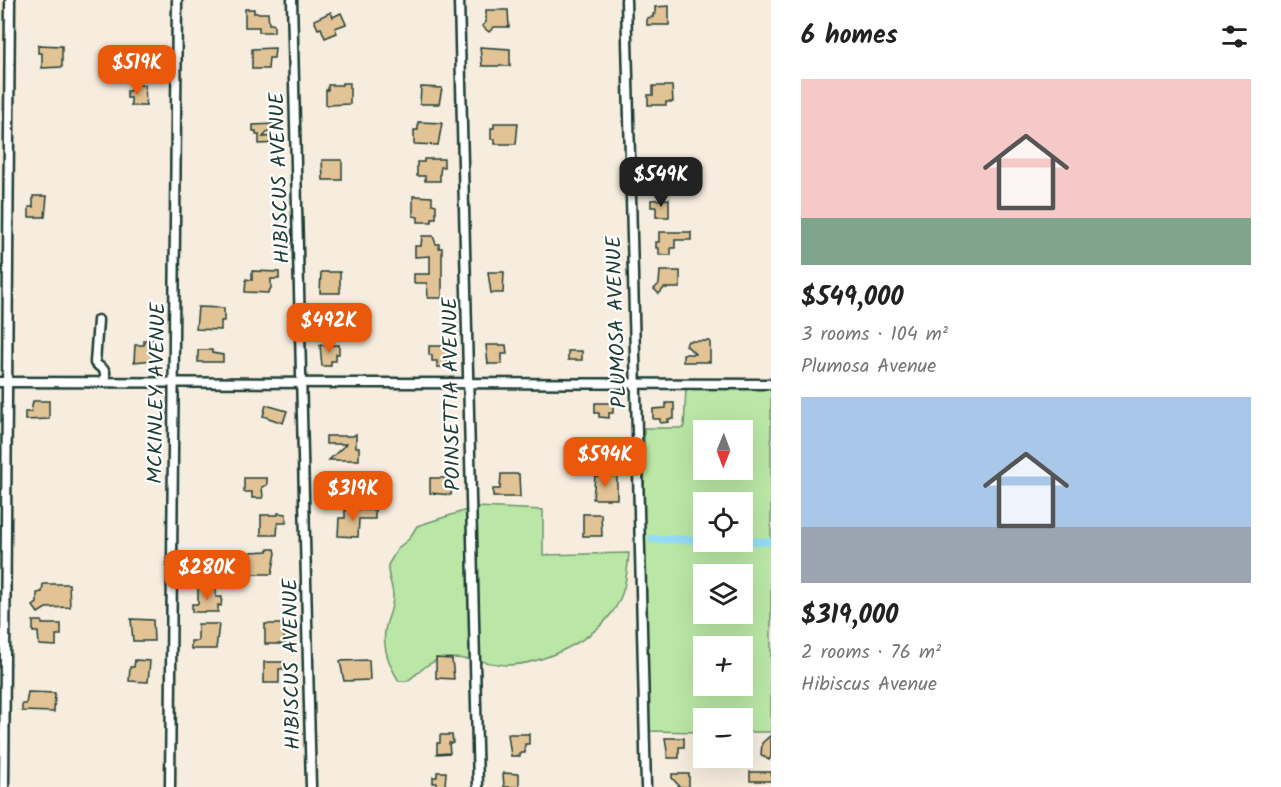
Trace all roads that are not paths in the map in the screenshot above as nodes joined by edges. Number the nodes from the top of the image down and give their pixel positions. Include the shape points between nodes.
1 (10, 0) edge
2 (177, 0) edge
3 (292, 0) edge
4 (459, 0) edge
5 (626, 0) edge
6 (98, 320) dead end
7 (4, 382) edge
8 (105, 382) junction
9 (174, 383) junction
10 (469, 383) junction
11 (303, 384) junction
12 (635, 384) junction
13 (771, 384) edge
14 (4, 787) edge
15 (170, 787) edge
16 (312, 787) edge
17 (478, 787) edge
18 (645, 787) edge

1 - 7 street
2 - 9 street, MCKINLEY AVENUE
3 - 11 street, HIBISCUS AVENUE
4 - 10 street, POINSETTIA AVENUE
5 - 12 street, PLUMOSA AVENUE
6 - 8 street via 95,363 105,371
7 - 8 street
7 - 14 street
8 - 9 street
9 - 11 street
9 - 15 street, MCKINLEY AVENUE
10 - 11 street
10 - 12 street
10 - 17 street, POINSETTIA AVENUE
11 - 16 street, HIBISCUS AVENUE
12 - 13 street
12 - 18 street, PLUMOSA AVENUE

